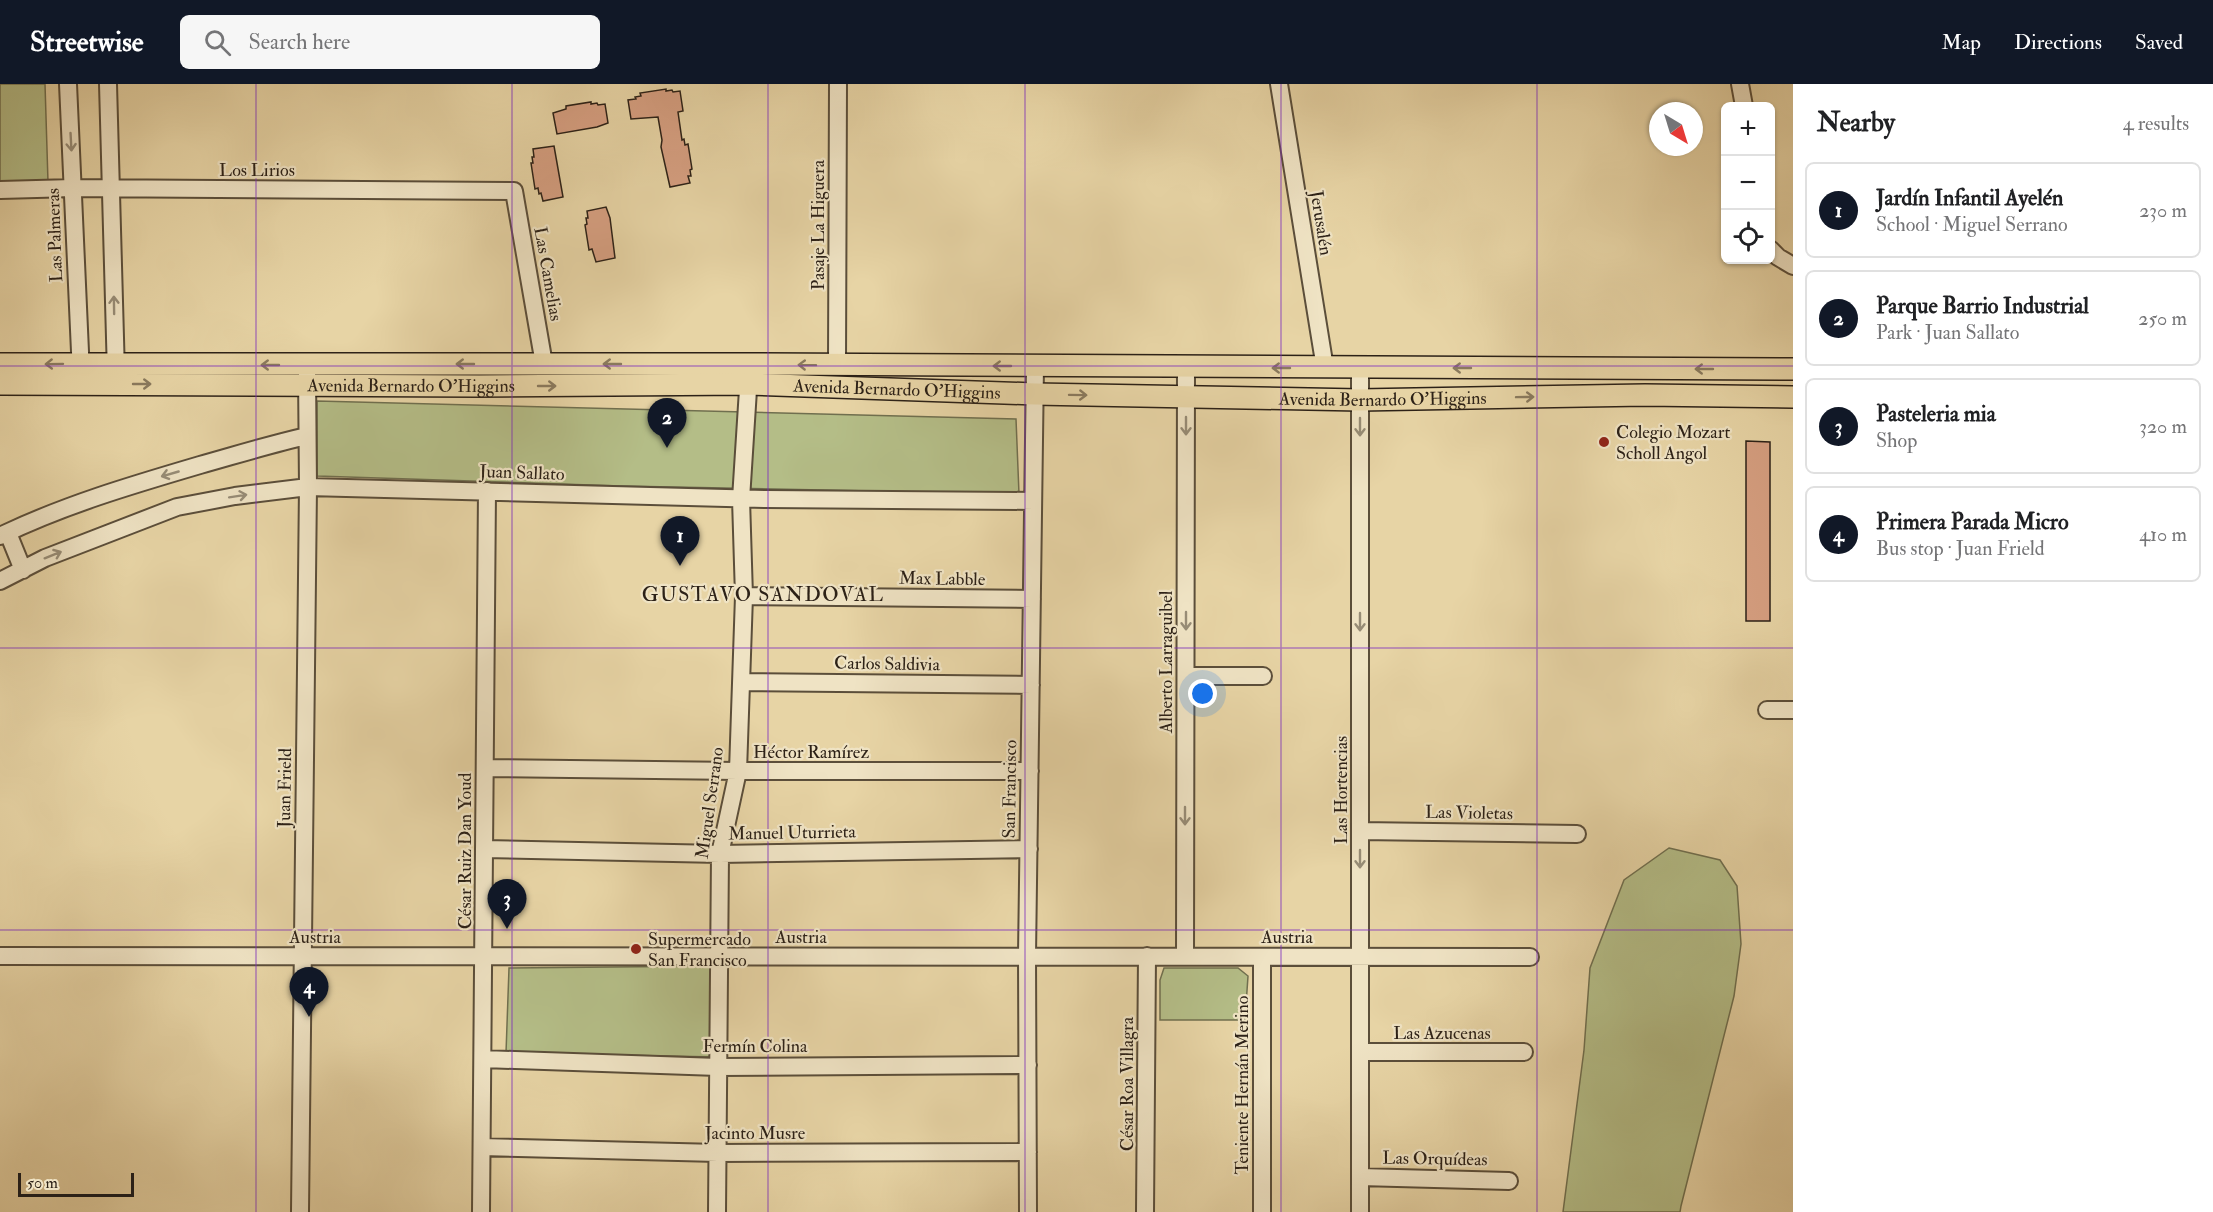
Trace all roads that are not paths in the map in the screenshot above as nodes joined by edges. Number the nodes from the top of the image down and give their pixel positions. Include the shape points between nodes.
1 (68, 84) edge
2 (108, 84) edge
3 (1279, 84) edge
4 (1740, 84) edge
5 (838, 85) edge
6 (1743, 102) edge
7 (73, 188) junction
8 (111, 188) junction
9 (0, 190) edge
10 (514, 191) joint
11 (1775, 254) edge
12 (1793, 266) edge
13 (3, 363) edge
14 (544, 364) junction
15 (837, 365) junction
16 (1035, 366) junction
17 (1186, 367) junction
18 (1324, 368) junction
19 (1360, 368) junction
20 (1793, 369) edge
21 (81, 374) junction
22 (116, 374) junction
23 (749, 374) junction
24 (307, 375) junction
25 (1793, 381) edge
26 (0, 384) edge
27 (1035, 394) junction
28 (1186, 396) junction
29 (1712, 396) junction
30 (1793, 397) edge
31 (1360, 400) junction
32 (307, 436) junction
33 (308, 487) junction
34 (488, 491) junction
35 (741, 498) junction
36 (1033, 501) junction
37 (4, 534) edge
38 (23, 570) junction
39 (0, 581) edge
40 (744, 596) junction
41 (1032, 599) junction
42 (1186, 676) junction
43 (1263, 676) dead end
44 (742, 682) junction
45 (1031, 685) junction
46 (1767, 710) dead end
47 (1793, 710) edge
48 (485, 768) junction
49 (738, 771) junction
50 (1030, 771) junction
51 (1360, 831) junction
52 (1577, 834) dead end
53 (484, 849) junction
54 (1029, 849) junction
55 (720, 854) junction
56 (302, 956) junction
57 (483, 956) junction
58 (719, 956) junction
59 (1027, 956) junction
60 (1147, 956) junction
61 (1185, 956) junction
62 (1360, 956) junction
63 (0, 957) edge
64 (1262, 957) junction
65 (1530, 957) dead end
66 (1360, 1052) junction
67 (1524, 1052) dead end
68 (483, 1059) junction
69 (1028, 1065) junction
70 (718, 1066) junction
71 (482, 1147) junction
72 (1028, 1152) junction
73 (718, 1153) junction
74 (1360, 1178) junction
75 (1509, 1180) dead end
76 (300, 1212) edge
77 (481, 1212) edge
78 (717, 1212) edge
79 (1028, 1212) edge
80 (1145, 1212) edge
81 (1262, 1212) edge
82 (1360, 1212) edge

1 -> 7 street, Las Palmeras
2 - 8 street
3 - 18 street, Jerusalén
4 - 6 street
5 - 15 street, Pasaje La Higuera
7 - 8 street, Los Lirios
7 - 9 street, Los Lirios
7 - 21 street, Las Palmeras
8 - 10 street, Los Lirios
22 -> 8 street
10 - 14 street, Las Camelias
11 - 12 street
21 -> 13 main road, Avenida Bernardo O'Higgins
23 -> 14 main road, Avenida Bernardo O'Higgins
14 -> 24 main road, Avenida Bernardo O'Higgins
16 -> 15 main road, Avenida Bernardo O'Higgins
15 -> 23 main road, Avenida Bernardo O'Higgins
16 - 17 main road, Avenida Bernardo O'Higgins
16 - 27 street, San Francisco
18 -> 17 main road, Avenida Bernardo O'Higgins
17 - 28 street, Alberto Larraguibel
18 - 19 main road, Avenida Bernardo O'Higgins
20 -> 19 main road, Avenida Bernardo O'Higgins
19 - 31 street, Las Hortencias
21 - 22 main road, Avenida Bernardo O'Higgins
21 - 26 main road, Avenida Bernardo O'Higgins
22 - 24 main road, Avenida Bernardo O'Higgins
24 -> 23 main road, Avenida Bernardo O'Higgins via 479,386
23 - 27 main road, Avenida Bernardo O'Higgins
23 - 35 street, Miguel Serrano
24 - 32 street, Juan Frield
25 - 29 main road via 1742,382
27 -> 28 main road, Avenida Bernardo O'Higgins
27 - 36 street, San Francisco
28 - 31 main road, Avenida Bernardo O'Higgins
28 -> 42 street, Alberto Larraguibel
29 - 30 main road, Avenida Bernardo O'Higgins
31 -> 29 main road, Avenida Bernardo O'Higgins
31 -> 51 street, Las Hortencias
32 - 33 street, Juan Frield
32 -> 37 street via 130,485
33 - 34 street, Juan Sallato
38 -> 33 street, Juan Sallato via 177,507
33 - 56 street, Juan Frield
34 - 35 street, Juan Sallato
34 - 48 street, César Ruiz Dan Youd
35 - 36 street, Juan Sallato
35 - 40 street, Miguel Serrano
36 - 41 street, San Francisco
37 - 38 street
38 - 39 street, Juan Sallato
40 - 41 street, Max Labble
40 - 44 street, Miguel Serrano
41 - 45 street, San Francisco
42 - 43 street
42 -> 61 street, Alberto Larraguibel
44 - 45 street, Carlos Saldivia
44 - 49 street, Miguel Serrano
45 - 50 street, San Francisco
46 - 47 street
48 - 49 street, Héctor Ramírez
48 - 53 street, César Ruiz Dan Youd
49 - 50 street, Héctor Ramírez
49 - 55 street, Miguel Serrano
50 - 54 street, San Francisco
51 - 52 street, Las Violetas
51 -> 62 street, Las Hortencias
53 - 55 street, Manuel Uturrieta
53 - 57 street, César Ruiz Dan Youd
54 - 55 street, Manuel Uturrieta
54 - 59 street, San Francisco
55 - 58 street, Miguel Serrano
56 - 57 street, Austria
56 - 63 street, Austria
56 - 76 street, Juan Frield
57 - 58 street, Austria
57 - 68 street, César Ruiz Dan Youd
58 - 59 street, Austria
58 - 70 street, Miguel Serrano
59 - 60 street, Austria
59 - 69 street, San Francisco
60 - 61 street, Austria
60 - 80 street, César Roa Villagra
61 - 64 street, Austria
62 - 64 street, Austria
62 - 65 street, Austria
62 - 66 street, Las Hortencias
64 - 81 street, Teniente Hernán Merino
66 - 67 street, Las Azucenas
66 - 74 street, Las Hortencias
68 - 70 street, Fermín Colina
68 - 71 street, César Ruiz Dan Youd
69 - 70 street, Fermín Colina
69 - 72 street, San Francisco
70 - 73 street, Miguel Serrano
71 - 73 street, Jacinto Musre
71 - 77 street, César Ruiz Dan Youd
72 - 73 street, Jacinto Musre
72 - 79 street, San Francisco
73 - 78 street, Miguel Serrano
74 - 75 street, Las Orquídeas
74 - 82 street, Las Hortencias

